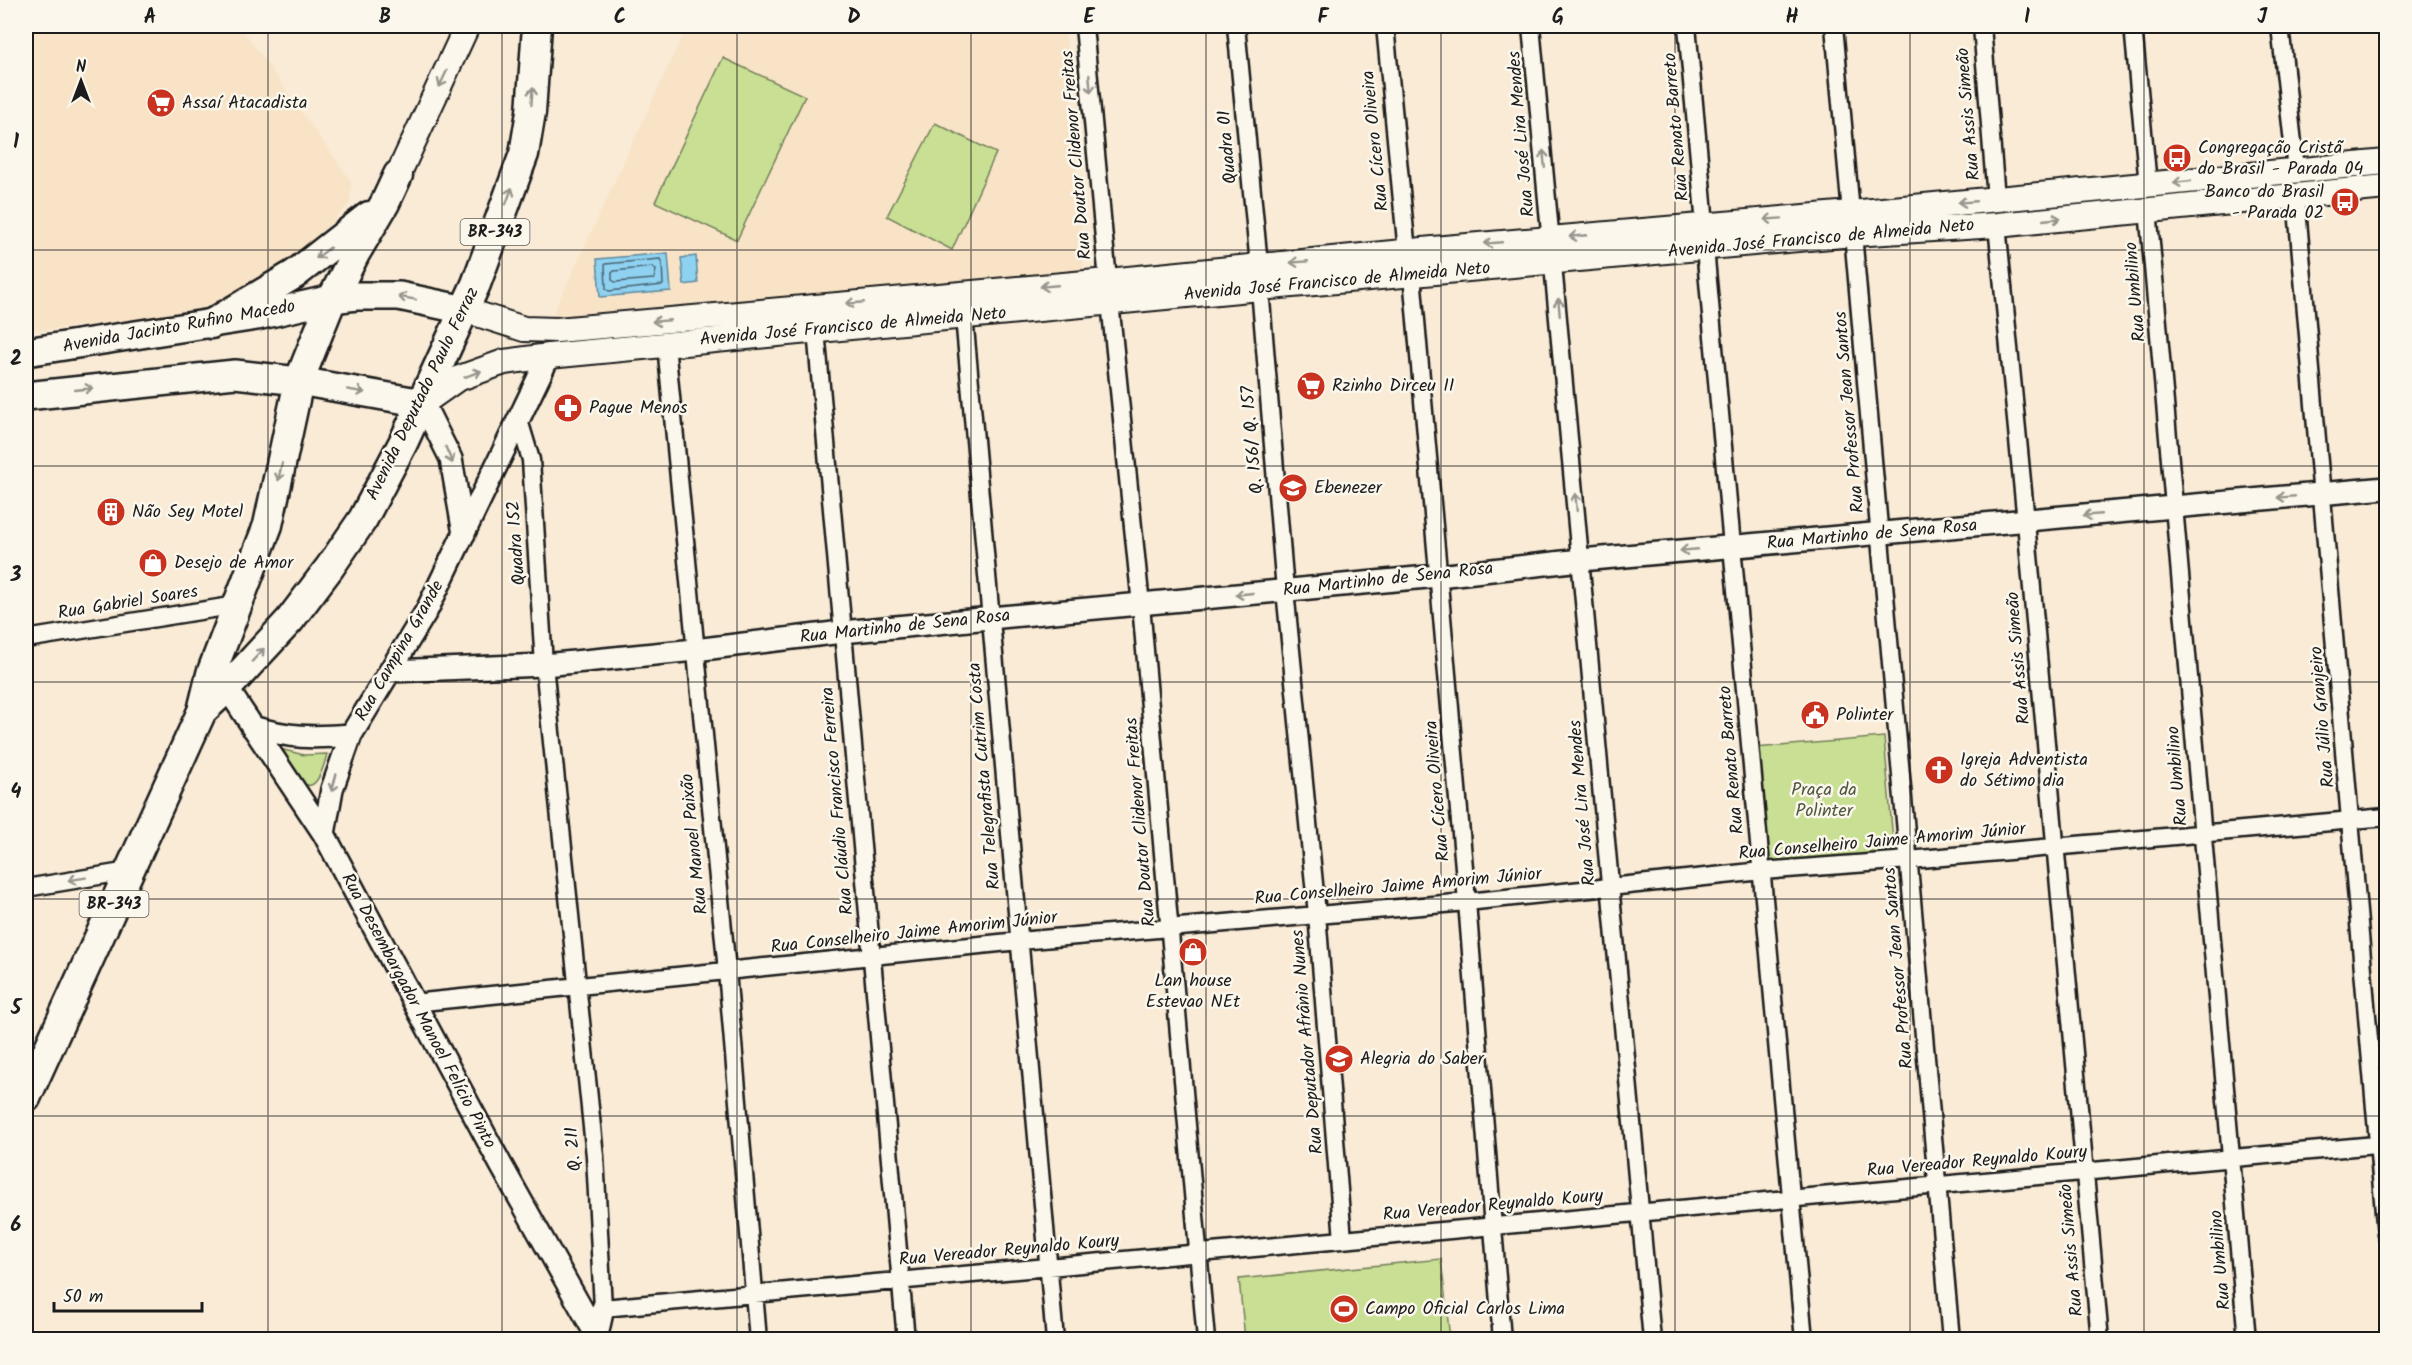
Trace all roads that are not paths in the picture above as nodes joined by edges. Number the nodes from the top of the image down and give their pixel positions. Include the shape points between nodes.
1 (468, 26) edge
2 (537, 26) edge
3 (1084, 26) edge
4 (1236, 26) edge
5 (1384, 26) edge
6 (1532, 26) edge
7 (1687, 26) edge
8 (1834, 26) edge
9 (1982, 26) edge
10 (2133, 26) edge
11 (2280, 26) edge
12 (2386, 162) edge
13 (2296, 171) junction
14 (398, 175) joint
15 (2386, 187) edge
16 (2148, 197) junction
17 (2296, 197) junction
18 (1995, 199) junction
19 (385, 203) junction
20 (1852, 224) junction
21 (1996, 225) junction
22 (1705, 236) junction
23 (1551, 238) junction
24 (1407, 252) junction
25 (1555, 263) junction
26 (1412, 275) junction
27 (1260, 276) junction
28 (1109, 292) junction
29 (332, 299) junction
30 (465, 310) junction
31 (964, 316) junction
32 (211, 324) junction
33 (816, 330) junction
34 (666, 345) junction
35 (26, 352) edge
36 (549, 356) junction
37 (298, 381) junction
38 (26, 396) edge
39 (423, 403) junction
40 (519, 420) junction
41 (2386, 488) edge
42 (2322, 494) junction
43 (2174, 508) junction
44 (2026, 522) junction
45 (464, 535) junction
46 (1880, 535) junction
47 (1733, 546) junction
48 (1581, 560) junction
49 (1438, 576) junction
50 (1285, 590) junction
51 (1141, 604) junction
52 (237, 605) junction
53 (991, 617) junction
54 (842, 632) junction
55 (26, 639) edge
56 (695, 650) junction
57 (544, 665) junction
58 (391, 671) junction
59 (227, 688) junction
60 (202, 711) junction
61 (252, 727) junction
62 (351, 735) junction
63 (2386, 817) edge
64 (2352, 820) junction
65 (2203, 833) junction
66 (324, 834) junction
67 (2056, 846) junction
68 (1909, 860) junction
69 (129, 871) junction
70 (1762, 871) junction
71 (1611, 886) junction
72 (26, 888) edge
73 (1467, 902) junction
74 (1317, 914) junction
75 (1170, 928) junction
76 (1019, 941) junction
77 (872, 956) junction
78 (728, 971) junction
79 (577, 986) junction
80 (413, 1003) junction
81 (26, 1098) edge
82 (2383, 1144) edge
83 (2231, 1158) junction
84 (2085, 1171) junction
85 (1938, 1185) junction
86 (1791, 1199) junction
87 (1641, 1212) junction
88 (1492, 1226) junction
89 (2386, 1235) edge
90 (1343, 1240) junction
91 (1198, 1253) junction
92 (1048, 1267) junction
93 (900, 1281) junction
94 (754, 1294) junction
95 (603, 1308) junction
96 (598, 1337) edge
97 (758, 1340) edge
98 (906, 1340) edge
99 (1055, 1340) edge
100 (1206, 1340) edge
101 (1502, 1340) edge
102 (1652, 1340) edge
103 (1804, 1340) edge
104 (1951, 1340) edge
105 (2100, 1340) edge
106 (2247, 1340) edge

1 -> 14 main road
30 -> 2 highway, Avenida Deputado Paulo Ferraz / BR-343 via 525,154
3 -> 28 street, Rua Doutor Clidenor Freitas
4 - 27 street, Quadra 01
5 - 24 street, Rua Cícero Oliveira
23 -> 6 street, Rua José Lira Mendes
7 - 22 street, Rua Renato Barreto
8 - 20 street, Rua Professor Jean Santos
9 - 18 street, Rua Assis Simeão
10 - 16 street, Rua Umbilino
11 - 13 street
12 - 13 main road, Avenida José Francisco de Almeida Neto
13 -> 16 main road, Avenida José Francisco de Almeida Neto
14 - 19 highway, Avenida Deputado Paulo Ferraz / BR-343
15 - 17 main road, Avenida José Francisco de Almeida Neto
16 - 17 main road, Avenida José Francisco de Almeida Neto
16 - 18 main road, Avenida José Francisco de Almeida Neto
21 -> 16 main road, Avenida José Francisco de Almeida Neto
16 - 43 street, Rua Umbilino
17 - 42 street, Rua Júlio Granjeiro
18 -> 20 main road, Avenida José Francisco de Almeida Neto
19 - 29 highway, Avenida Deputado Paulo Ferraz / BR-343
19 -> 32 highway via 295,274
20 - 21 main road, Avenida José Francisco de Almeida Neto
20 - 22 main road, Avenida José Francisco de Almeida Neto
20 - 46 street, Rua Professor Jean Santos
21 - 44 street, Rua Assis Simeão
22 -> 23 main road, Avenida José Francisco de Almeida Neto
22 - 25 main road, Avenida José Francisco de Almeida Neto
22 - 47 street, Rua Renato Barreto
23 -> 24 main road, Avenida José Francisco de Almeida Neto
23 - 25 street, Rua José Lira Mendes
24 -> 27 main road, Avenida José Francisco de Almeida Neto
25 - 26 main road, Avenida José Francisco de Almeida Neto
48 -> 25 street, Rua José Lira Mendes
26 - 27 main road, Avenida José Francisco de Almeida Neto
26 - 49 street, Rua Cícero Oliveira
27 - 28 main road, Avenida José Francisco de Almeida Neto
27 - 50 street, Q. 156/ Q. 157
28 -> 30 main road, Avenida José Francisco de Almeida Neto via 557,330 524,329
28 - 31 main road, Avenida José Francisco de Almeida Neto
28 - 51 street, Rua Doutor Clidenor Freitas
30 -> 29 main road, Avenida José Francisco de Almeida Neto via 399,296
29 - 32 main road, Avenida Jacinto Rufino Macedo
29 - 37 highway, Avenida Deputado Paulo Ferraz / BR-343
30 - 39 highway, Avenida Deputado Paulo Ferraz / BR-343
31 - 33 main road, Avenida José Francisco de Almeida Neto
31 - 53 street, Rua Telegrafista Cutrim Costa
32 - 35 main road, Avenida Jacinto Rufino Macedo
33 - 34 main road, Avenida José Francisco de Almeida Neto
33 - 54 street, Rua Cláudio Francisco Ferreira
34 - 36 main road, Avenida José Francisco de Almeida Neto
34 - 56 street, Rua Manoel Paixão
39 -> 36 main road, Avenida José Francisco de Almeida Neto via 476,372 504,362
36 - 40 street, Rua Campina Grande
38 -> 37 main road via 220,374
37 -> 39 main road
37 -> 52 highway, Avenida Deputado Paulo Ferraz / BR-343 via 268,525
39 -> 45 street via 452,459
59 -> 39 highway, Avenida Deputado Paulo Ferraz / BR-343 via 290,620 330,567 363,519
40 - 45 street, Rua Campina Grande
40 - 57 street, Quadra 152 via 531,460
41 - 42 street, Rua Martinho de Sena Rosa
42 -> 43 street, Rua Martinho de Sena Rosa
42 - 64 street, Rua Júlio Granjeiro
43 -> 44 street, Rua Martinho de Sena Rosa
43 - 65 street, Rua Umbilino
44 - 46 street, Rua Martinho de Sena Rosa
44 - 67 street, Rua Assis Simeão
45 - 58 street, Rua Campina Grande
46 - 47 street, Rua Martinho de Sena Rosa
46 - 68 street, Rua Professor Jean Santos
47 -> 48 street, Rua Martinho de Sena Rosa
47 - 70 street, Rua Renato Barreto
48 - 49 street, Rua Martinho de Sena Rosa
48 - 71 street, Rua José Lira Mendes
49 - 50 street, Rua Martinho de Sena Rosa
49 - 73 street, Rua Cícero Oliveira
50 -> 51 street, Rua Martinho de Sena Rosa
50 - 74 street, Rua Deputador Afrânio Nunes
51 - 53 street, Rua Martinho de Sena Rosa
51 - 75 street, Rua Doutor Clidenor Freitas
52 - 55 street, Rua Gabriel Soares
52 - 60 highway, Avenida Deputado Paulo Ferraz / BR-343 via 211,674
53 - 54 street, Rua Martinho de Sena Rosa
53 - 76 street, Rua Telegrafista Cutrim Costa
54 - 56 street, Rua Martinho de Sena Rosa
54 - 77 street, Rua Cláudio Francisco Ferreira
56 - 57 street, Rua Martinho de Sena Rosa
56 - 78 street, Rua Manoel Paixão
57 - 58 street, Rua Martinho de Sena Rosa
57 - 79 street, Quadra 152
58 - 62 street, Rua Campina Grande
59 - 60 highway, Avenida Deputado Paulo Ferraz / BR-343
59 - 61 street, Rua Desembargador Manoel Felício Pinto
60 - 69 highway, Avenida Deputado Paulo Ferraz / BR-343
61 - 62 street, Rua Campina Grande via 284,736
61 - 66 street, Rua Desembargador Manoel Felício Pinto
62 -> 66 street, Rua Campina Grande via 332,789
63 - 64 street, Rua Conselheiro Jaime Amorim Júnior
64 - 65 street, Rua Conselheiro Jaime Amorim Júnior
64 - 82 street, Rua Júlio Granjeiro
65 - 67 street, Rua Conselheiro Jaime Amorim Júnior
65 - 83 street, Rua Umbilino
66 - 80 street, Rua Desembargador Manoel Felício Pinto
67 - 68 street, Rua Conselheiro Jaime Amorim Júnior
67 - 84 street, Rua Assis Simeão
68 - 70 street, Rua Conselheiro Jaime Amorim Júnior
68 - 85 street, Rua Professor Jean Santos
69 -> 72 street
69 - 81 highway, Avenida Deputado Paulo Ferraz / BR-343
70 - 71 street, Rua Conselheiro Jaime Amorim Júnior
70 - 86 street, Rua Renato Barreto
71 - 73 street, Rua Conselheiro Jaime Amorim Júnior
71 - 87 street, Rua José Lira Mendes
73 - 74 street, Rua Conselheiro Jaime Amorim Júnior
73 - 88 street, Rua Cícero Oliveira
74 - 75 street, Rua Conselheiro Jaime Amorim Júnior
74 - 90 street, Rua Deputador Afrânio Nunes
75 - 76 street, Rua Conselheiro Jaime Amorim Júnior
75 - 91 street, Rua Doutor Clidenor Freitas
76 - 77 street, Rua Conselheiro Jaime Amorim Júnior
76 - 92 street, Rua Telegrafista Cutrim Costa
77 - 78 street, Rua Conselheiro Jaime Amorim Júnior
77 - 93 street, Rua Cláudio Francisco Ferreira
78 - 79 street, Rua Conselheiro Jaime Amorim Júnior
78 - 94 street, Rua Manoel Paixão
79 - 80 street, Rua Conselheiro Jaime Amorim Júnior
79 - 95 street, Q. 211 via 595,1156
80 - 96 street, Rua Desembargador Manoel Felício Pinto
82 - 83 street, Rua Vereador Reynaldo Koury
82 - 89 street, Rua Júlio Granjeiro
83 - 84 street, Rua Vereador Reynaldo Koury
83 - 106 street, Rua Umbilino
84 - 85 street, Rua Vereador Reynaldo Koury
84 - 105 street, Rua Assis Simeão
85 - 86 street, Rua Vereador Reynaldo Koury
85 - 104 street, Rua Professor Jean Santos
86 - 87 street, Rua Vereador Reynaldo Koury
86 - 103 street, Rua Renato Barreto
87 - 88 street, Rua Vereador Reynaldo Koury
87 - 102 street, Rua José Lira Mendes
88 - 90 street, Rua Vereador Reynaldo Koury
88 - 101 street, Rua Cícero Oliveira
90 - 91 street, Rua Vereador Reynaldo Koury
91 - 92 street, Rua Vereador Reynaldo Koury
91 - 100 street, Rua Doutor Clidenor Freitas
92 - 93 street, Rua Vereador Reynaldo Koury
92 - 99 street, Rua Telegrafista Cutrim Costa
93 - 94 street, Rua Vereador Reynaldo Koury
93 - 98 street, Rua Cláudio Francisco Ferreira
94 - 95 street, Rua Vereador Reynaldo Koury
94 - 97 street, Rua Manoel Paixão
95 - 96 street

